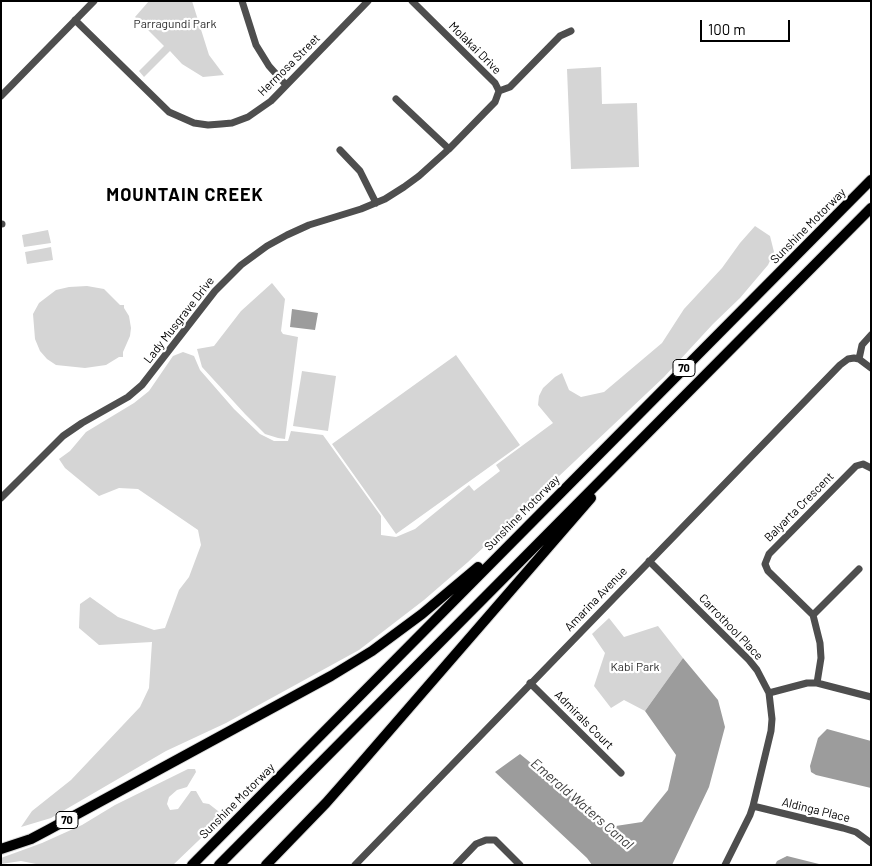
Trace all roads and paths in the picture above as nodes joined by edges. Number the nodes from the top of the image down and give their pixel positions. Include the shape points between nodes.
1 (94, 1) edge
2 (242, 1) edge
3 (368, 1) edge
4 (412, 1) edge
5 (75, 20) junction
6 (571, 31) dead end
7 (286, 85) junction
8 (499, 92) junction
9 (1, 96) edge
10 (396, 98) dead end
11 (449, 149) junction
12 (340, 150) dead end
13 (871, 180) edge
14 (376, 202) junction
15 (871, 208) edge
16 (871, 335) edge
17 (859, 359) junction
18 (871, 368) edge
19 (871, 468) edge
20 (597, 484) junction
21 (1, 498) edge
22 (498, 556) junction
23 (649, 561) junction
24 (859, 569) dead end
25 (813, 615) junction
26 (530, 683) junction
27 (817, 683) junction
28 (769, 693) junction
29 (871, 696) edge
30 (622, 773) dead end
31 (753, 806) junction
32 (871, 843) edge
33 (1, 849) edge
34 (356, 864) edge
35 (192, 865) edge
36 (219, 865) edge
37 (266, 865) edge
38 (456, 865) edge
39 (520, 865) edge
40 (726, 865) edge

1 - 5 street
2 - 7 street via 256,45
3 - 7 street, Hermosa Street
4 - 8 street, Molakai Drive via 495,83
5 - 7 street, Hermosa Street via 165,109 194,122 212,125 240,120 260,110
5 - 9 street
6 - 8 street, Lady Musgrave Drive via 560,36 510,87
8 - 11 street, Lady Musgrave Drive via 494,102
10 - 11 street
11 - 14 street, Lady Musgrave Drive via 420,176
12 - 14 street via 360,171
13 - 22 highway, Sunshine Motorway / 70
14 - 21 street, Lady Musgrave Drive via 287,235 241,265 215,291 142,385 63,436
15 - 20 highway, 70
16 - 17 street via 862,345
17 - 18 street
17 - 23 street, Amarina Avenue via 848,359 840,365
19 - 25 street, Balyarta Crescent via 864,464 856,466 769,554 765,564 768,571
20 - 36 highway
20 - 37 highway, 70 via 595,495 326,803
22 - 33 highway, 70 via 486,560 396,634 332,676 31,839
22 - 35 highway, Sunshine Motorway
23 - 26 street, Amarina Avenue
23 - 28 street, Carrothool Place via 749,660
24 - 25 street
25 - 27 street via 821,658
26 - 30 street, Admirals Court
26 - 34 street, Amarina Avenue
27 - 28 street
27 - 29 street
28 - 31 street, Carrothool Place via 771,731
31 - 32 street, Aldinga Place via 843,828
31 - 40 street, Carrothool Place
38 - 39 street via 476,844 494,840

